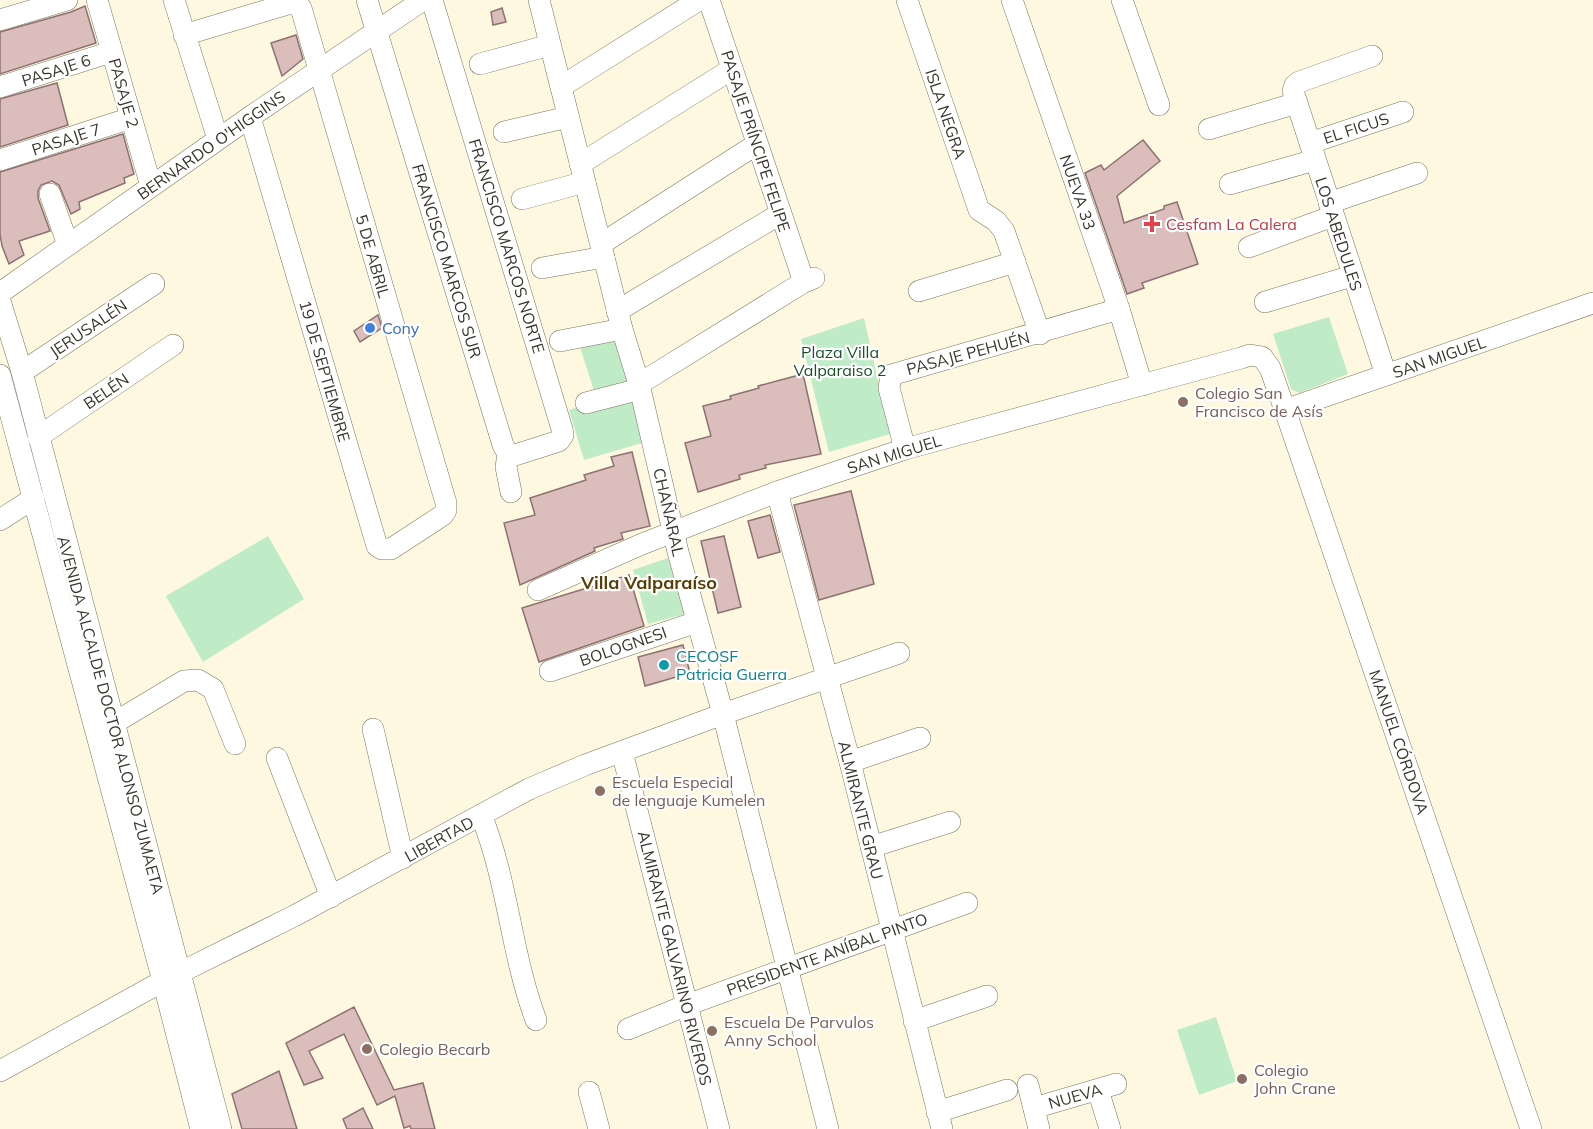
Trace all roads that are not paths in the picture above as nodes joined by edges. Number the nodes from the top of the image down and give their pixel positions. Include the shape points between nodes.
1 (67, 0) edge
2 (97, 0) edge
3 (174, 0) edge
4 (367, 0) edge
5 (423, 0) edge
6 (432, 0) edge
7 (539, 0) edge
8 (699, 0) edge
9 (709, 0) edge
10 (907, 0) edge
11 (1012, 0) edge
12 (1122, 0) edge
13 (0, 20) edge
14 (378, 31) junction
15 (184, 35) junction
16 (550, 45) junction
17 (111, 52) junction
18 (1372, 57) dead end
19 (480, 64) dead end
20 (732, 69) junction
21 (319, 71) junction
22 (562, 86) junction
23 (0, 87) edge
24 (1295, 97) junction
25 (1159, 105) dead end
26 (1403, 112) dead end
27 (250, 117) junction
28 (568, 117) junction
29 (131, 118) junction
30 (1209, 129) dead end
31 (504, 132) dead end
32 (218, 139) junction
33 (757, 144) junction
34 (1312, 152) junction
35 (0, 160) edge
36 (582, 173) junction
37 (1418, 173) dead end
38 (1230, 184) dead end
39 (151, 186) junction
40 (50, 194) dead end
41 (522, 199) dead end
42 (1331, 209) junction
43 (780, 214) junction
44 (68, 245) junction
45 (1249, 247) dead end
46 (602, 250) junction
47 (1016, 262) junction
48 (542, 268) dead end
49 (1352, 276) junction
50 (154, 284) dead end
51 (919, 291) dead end
52 (0, 293) edge
53 (0, 301) edge
54 (1265, 302) dead end
55 (1593, 303) edge
56 (1119, 309) junction
57 (620, 320) junction
58 (1040, 334) junction
59 (560, 341) dead end
60 (173, 345) dead end
61 (1262, 357) joint
62 (22, 372) junction
63 (0, 375) edge
64 (1386, 375) junction
65 (1142, 385) junction
66 (640, 387) junction
67 (586, 403) dead end
68 (1285, 410) junction
69 (38, 437) junction
70 (905, 449) junction
71 (508, 454) junction
72 (512, 492) dead end
73 (777, 492) junction
74 (34, 498) junction
75 (446, 510) joint
76 (0, 520) edge
77 (674, 531) junction
78 (538, 590) dead end
79 (697, 622) junction
80 (899, 653) dead end
81 (550, 671) dead end
82 (827, 678) junction
83 (723, 714) junction
84 (114, 723) junction
85 (373, 729) dead end
86 (920, 738) dead end
87 (235, 744) dead end
88 (622, 752) junction
89 (277, 758) dead end
90 (850, 762) junction
91 (481, 815) junction
92 (950, 822) dead end
93 (871, 847) junction
94 (403, 858) junction
95 (331, 897) junction
96 (967, 903) dead end
97 (891, 929) junction
98 (788, 969) junction
99 (171, 977) junction
100 (987, 996) dead end
101 (687, 1005) junction
102 (536, 1020) dead end
103 (914, 1021) junction
104 (628, 1029) dead end
105 (0, 1071) edge
106 (1028, 1085) dead end
107 (1007, 1090) dead end
108 (589, 1092) dead end
109 (1034, 1108) junction
110 (939, 1121) edge
111 (201, 1129) edge
112 (221, 1129) edge
113 (599, 1129) edge
114 (719, 1129) edge
115 (828, 1129) edge
116 (1039, 1129) edge
117 (1110, 1129) edge
118 (1532, 1129) edge

1 - 13 street
2 - 17 street, PASAJE 2
3 - 15 street
4 - 14 street, FRANCISCO MARCOS SUR
5 - 14 street, BERNARDO O'HIGGINS
6 - 71 street, FRANCISCO MARCOS NORTE via 562,429 560,441
7 - 16 street, CHAÑARAL
8 - 22 street
9 - 20 street, PASAJE PRÍNCIPE FELIPE
10 - 47 street, ISLA NEGRA via 979,210 1004,231
11 - 56 street, NUEVA 33
12 - 25 street
14 - 21 street, BERNARDO O'HIGGINS
14 - 71 street, FRANCISCO MARCOS SUR
15 - 21 street, 5 DE ABRIL via 294,4 301,8
15 - 32 street
16 - 19 street
16 - 22 street, CHAÑARAL
17 - 23 street, PASAJE 6
17 - 29 street, PASAJE 2
18 - 24 street via 1299,82
20 - 33 street, PASAJE PRÍNCIPE FELIPE
20 - 36 street
21 - 27 street, BERNARDO O'HIGGINS
21 - 75 street, 5 DE ABRIL
22 - 28 street, CHAÑARAL
24 - 30 street
24 - 34 street, LOS ABEDULES
26 - 34 street, EL FICUS
27 - 32 street, BERNARDO O'HIGGINS
27 - 75 street, 19 DE SEPTIEMBRE via 377,546 391,549
28 - 31 street
28 - 36 street, CHAÑARAL
29 - 35 street, PASAJE 7
29 - 39 street, PASAJE 2
32 - 39 street, BERNARDO O'HIGGINS
33 - 43 street, PASAJE PRÍNCIPE FELIPE
33 - 46 street
34 - 38 street, EL FICUS
34 - 42 street, LOS ABEDULES
36 - 41 street
36 - 46 street, CHAÑARAL
37 - 42 street
39 - 44 street, BERNARDO O'HIGGINS
40 - 44 street
42 - 45 street
42 - 49 street, LOS ABEDULES
43 - 57 street
43 - 66 street, PASAJE PRÍNCIPE FELIPE via 809,280
44 - 52 street, BERNARDO O'HIGGINS
46 - 48 street
46 - 57 street, CHAÑARAL
47 - 51 street
47 - 58 street, ISLA NEGRA
49 - 54 street
49 - 64 street, LOS ABEDULES
50 - 62 street, JERUSALÉN
53 - 62 street, AVENIDA ALCALDE DOCTOR ALONSO ZUMAETA
55 - 64 street, SAN MIGUEL
56 - 58 street, PASAJE PEHUÉN
56 - 65 street, NUEVA 33
57 - 59 street
57 - 66 street, CHAÑARAL
58 - 70 street, PASAJE PEHUÉN via 891,375 889,388
60 - 69 street, BELÉN
61 - 65 street, SAN MIGUEL via 1251,355
61 - 68 street, MANUEL CÓRDOVA
62 - 69 street, AVENIDA ALCALDE DOCTOR ALONSO ZUMAETA
63 - 74 street, AVENIDA ALCALDE DOCTOR ALONSO ZUMAETA
64 - 68 street, SAN MIGUEL
65 - 70 street, SAN MIGUEL
66 - 67 street
66 - 77 street, CHAÑARAL
68 - 118 street, MANUEL CÓRDOVA
69 - 84 street, AVENIDA ALCALDE DOCTOR ALONSO ZUMAETA
70 - 73 street, SAN MIGUEL
71 - 72 street, FRANCISCO MARCOS SUR via 506,467
73 - 77 street, SAN MIGUEL
73 - 82 street, ALMIRANTE GRAU
74 - 76 street
74 - 99 street, AVENIDA ALCALDE DOCTOR ALONSO ZUMAETA
77 - 78 street, SAN MIGUEL
77 - 79 street, CHAÑARAL
79 - 81 street, BOLOGNESI
79 - 83 street, CHAÑARAL
80 - 82 street, LIBERTAD
82 - 83 street, LIBERTAD
82 - 90 street, ALMIRANTE GRAU
83 - 88 street, LIBERTAD
83 - 98 street, CHAÑARAL
84 - 87 street via 184,681 198,680 213,689
84 - 99 street, AVENIDA ALCALDE DOCTOR ALONSO ZUMAETA
85 - 94 street
86 - 90 street
88 - 91 street, LIBERTAD via 529,789
88 - 101 street, ALMIRANTE GALVARINO RIVEROS
89 - 95 street
90 - 93 street, ALMIRANTE GRAU
91 - 94 street, LIBERTAD
91 - 102 street via 493,844
92 - 93 street
93 - 97 street, ALMIRANTE GRAU
94 - 95 street, LIBERTAD
95 - 99 street, LIBERTAD
96 - 97 street, PRESIDENTE ANÍBAL PINTO
97 - 98 street, PRESIDENTE ANÍBAL PINTO
97 - 103 street, ALMIRANTE GRAU
98 - 101 street, PRESIDENTE ANÍBAL PINTO
98 - 115 street, CHAÑARAL
99 - 105 street, LIBERTAD
99 - 111 street, AVENIDA ALCALDE DOCTOR ALONSO ZUMAETA
99 - 112 street, AVENIDA ALCALDE DOCTOR ALONSO ZUMAETA
100 - 103 street
101 - 104 street, PRESIDENTE ANÍBAL PINTO
101 - 114 street, ALMIRANTE GALVARINO RIVEROS
103 - 110 street, ALMIRANTE GRAU
106 - 109 street
107 - 110 street
108 - 113 street
109 - 116 street
109 - 117 street, NUEVA via 1107,1087

